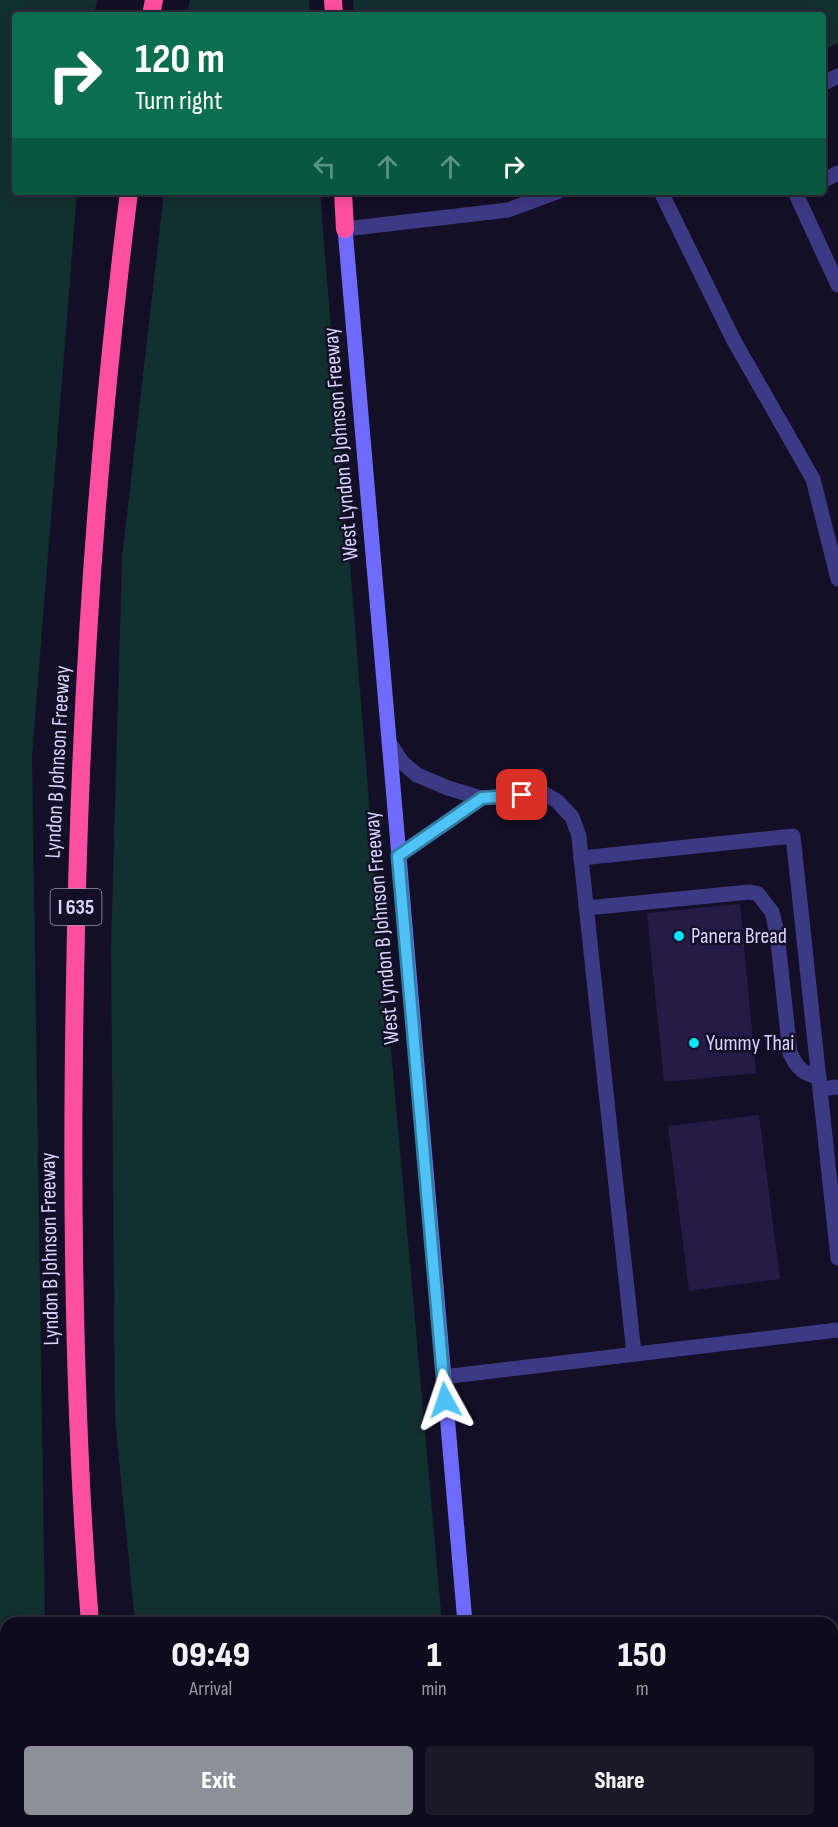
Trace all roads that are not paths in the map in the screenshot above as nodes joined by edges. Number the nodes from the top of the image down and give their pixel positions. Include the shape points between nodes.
1 (129, 195) edge
2 (343, 195) edge
3 (549, 195) edge
4 (662, 195) edge
5 (796, 195) edge
6 (345, 229) junction
7 (838, 285) edge
8 (838, 579) edge
9 (389, 742) junction
10 (482, 798) junction
11 (398, 856) junction
12 (581, 858) junction
13 (586, 908) junction
14 (819, 1083) junction
15 (838, 1087) edge
16 (838, 1258) edge
17 (838, 1330) edge
18 (634, 1354) junction
19 (443, 1377) junction
20 (90, 1617) edge
21 (464, 1617) edge

1 - 20 highway, Lyndon B Johnson Freeway / I 635 via 101,455 76,883 73,1308
2 - 6 highway
3 - 6 street via 508,210
4 - 8 street via 733,339 813,479
5 - 7 street
6 - 9 main road, West Lyndon B Johnson Freeway
9 - 10 street via 417,776
9 - 11 main road, West Lyndon B Johnson Freeway
10 - 11 street
10 - 12 street via 543,793 557,801 572,817
11 - 19 main road, West Lyndon B Johnson Freeway
12 - 13 street
12 - 14 street via 793,836
13 - 14 street via 758,894 772,912 777,933 790,1053 805,1074
13 - 18 street
14 - 15 street
14 - 16 street
17 - 18 street
18 - 19 street
19 - 21 main road, West Lyndon B Johnson Freeway

